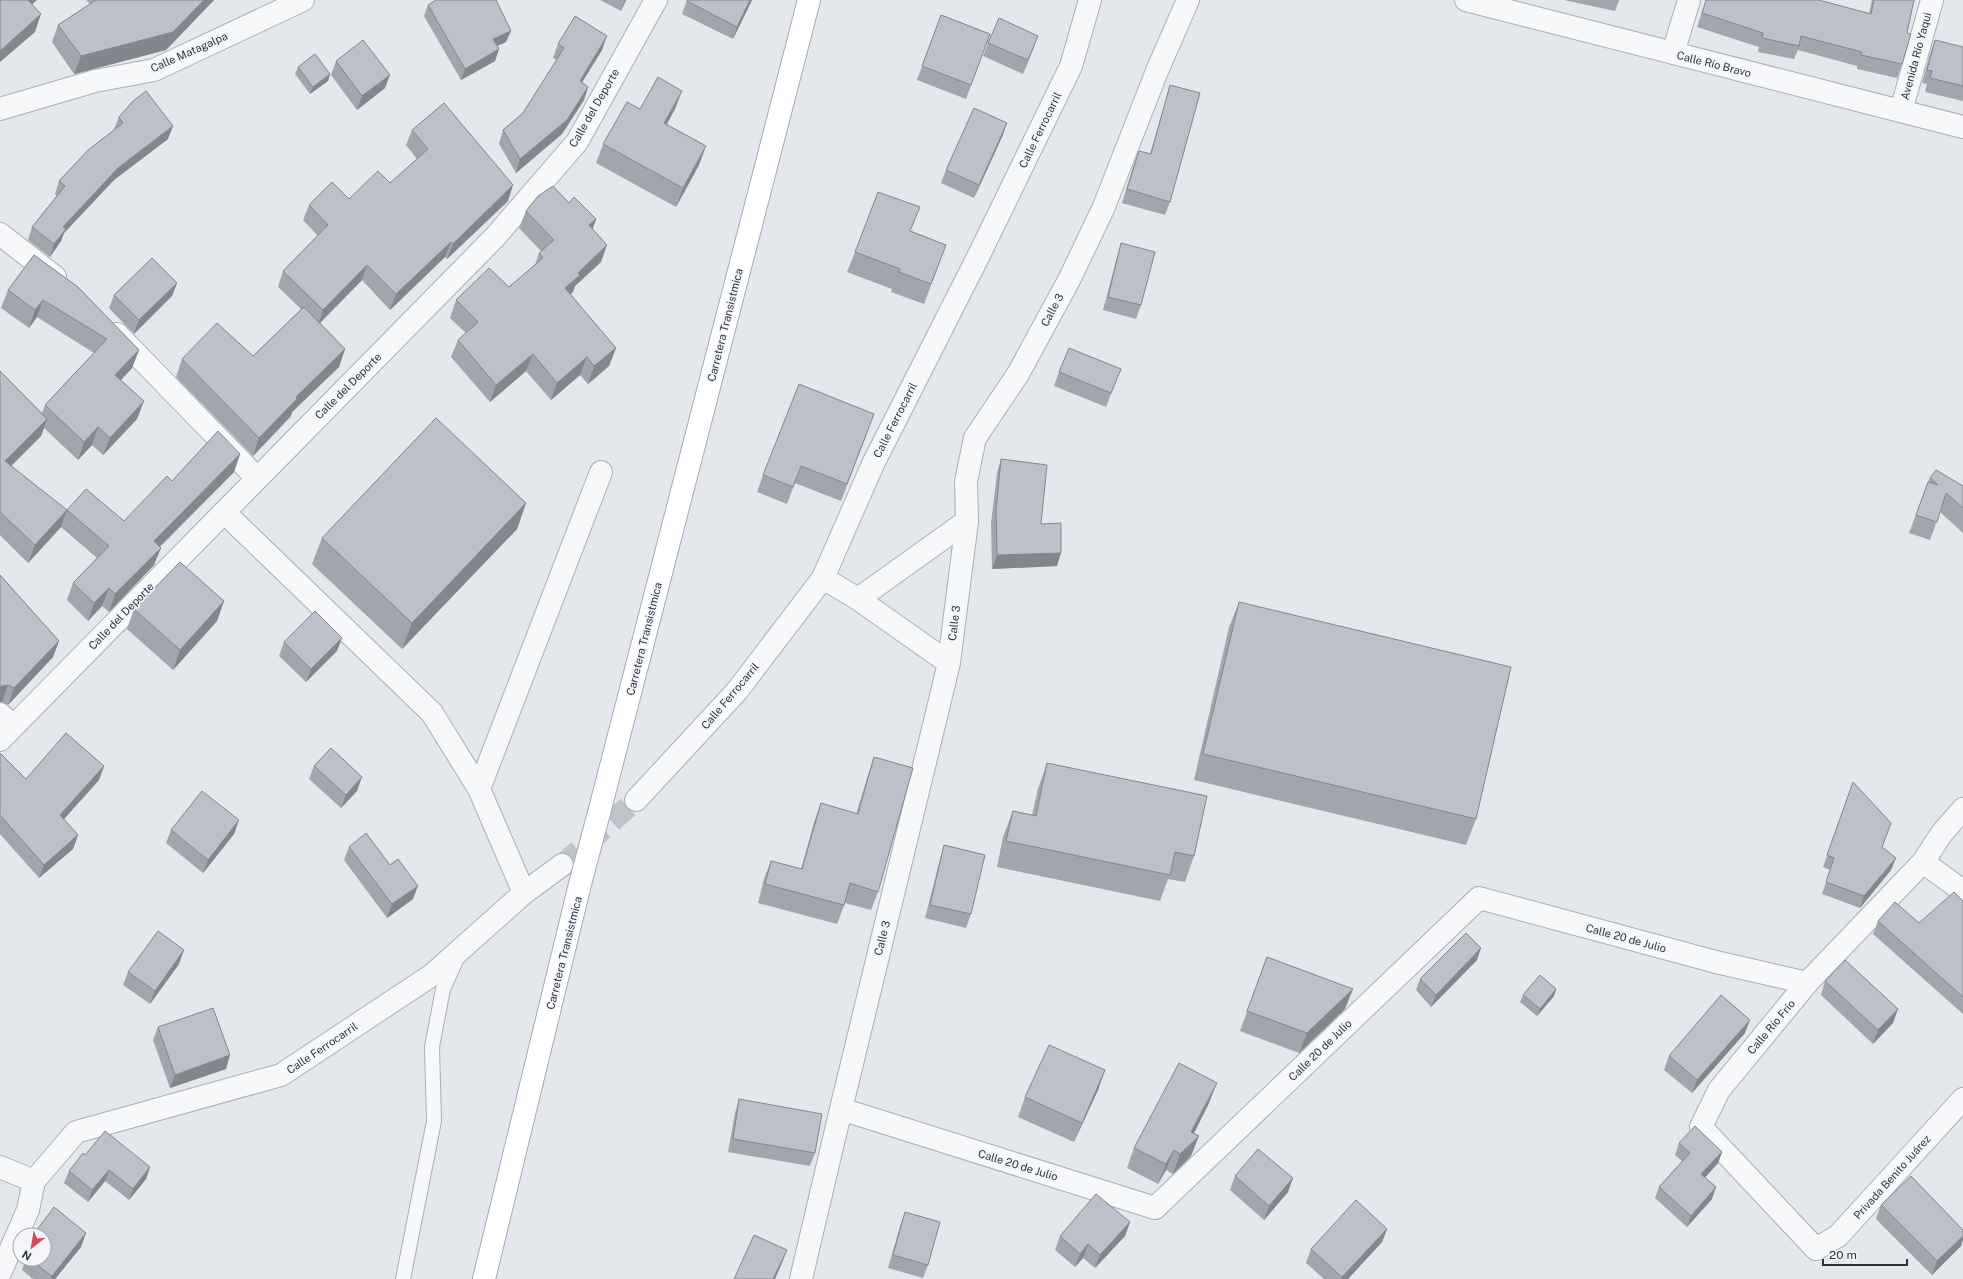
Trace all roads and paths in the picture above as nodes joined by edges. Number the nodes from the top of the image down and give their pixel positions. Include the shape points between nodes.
1 (303, 0) edge
2 (656, 0) edge
3 (809, 0) edge
4 (1090, 0) edge
5 (1188, 0) edge
6 (1466, 0) edge
7 (1689, 0) edge
8 (1932, 0) edge
9 (1673, 53) junction
10 (0, 109) edge
11 (1901, 111) junction
12 (1963, 127) edge
13 (0, 234) edge
14 (73, 291) edge
15 (102, 319) edge
16 (601, 472) dead end
17 (257, 478) junction
18 (224, 512) junction
19 (968, 520) junction
20 (823, 578) junction
21 (858, 599) junction
22 (949, 663) junction
23 (4, 727) edge
24 (479, 790) junction
25 (636, 800) tunnel mouth
26 (1963, 809) edge
27 (1923, 862) junction
28 (562, 866) tunnel mouth
29 (1963, 891) edge
30 (524, 893) junction
31 (461, 950) junction
32 (1807, 983) junction
33 (1963, 1098) edge
34 (841, 1109) junction
35 (0, 1167) edge
36 (34, 1181) junction
37 (1816, 1249) joint
38 (0, 1273) edge
39 (403, 1279) edge
40 (484, 1279) edge
41 (801, 1279) edge

1 - 10 street, Calle Matagalpa via 154,70 95,81
2 - 17 street, Calle del Deporte via 577,142 495,236
3 - 40 main road, Carretera Transistmica, bridge via 580,884
4 - 20 street, Calle Ferrocarril via 1071,66 874,464
5 - 19 street, Calle 3 via 1157,70 1103,209 1069,280 1018,374 976,438 966,481
6 - 9 street, Calle Río Bravo
7 - 9 street
8 - 11 street, Avenida Río Yaqui
9 - 11 street, Calle Río Bravo
11 - 12 street, Calle Río Bravo
13 - 14 street
15 - 17 street
16 - 24 street
17 - 18 street, Calle del Deporte
18 - 23 street, Calle del Deporte
18 - 24 street via 432,713
19 - 21 street
19 - 22 street, Calle 3
20 - 21 street
20 - 25 street, Calle Ferrocarril via 737,691
21 - 22 street
22 - 34 street, Calle 3
24 - 30 street
26 - 27 street, Calle Río Frío via 1942,833
27 - 29 street
27 - 32 street, Calle Río Frío
28 - 30 street, Calle Ferrocarril
30 - 31 street, Calle Ferrocarril
31 - 36 street, Calle Ferrocarril via 432,975 281,1075 76,1132
31 - 39 lane via 443,989 432,1047 434,1121
32 - 34 street, Calle 20 de Julio via 1716,962 1479,898 1155,1208
32 - 37 street, Calle Río Frío via 1719,1090 1702,1127
33 - 37 street, Privada Benito Juárez via 1838,1236
34 - 41 street, Calle 3
35 - 36 street
36 - 38 street via 28,1210

